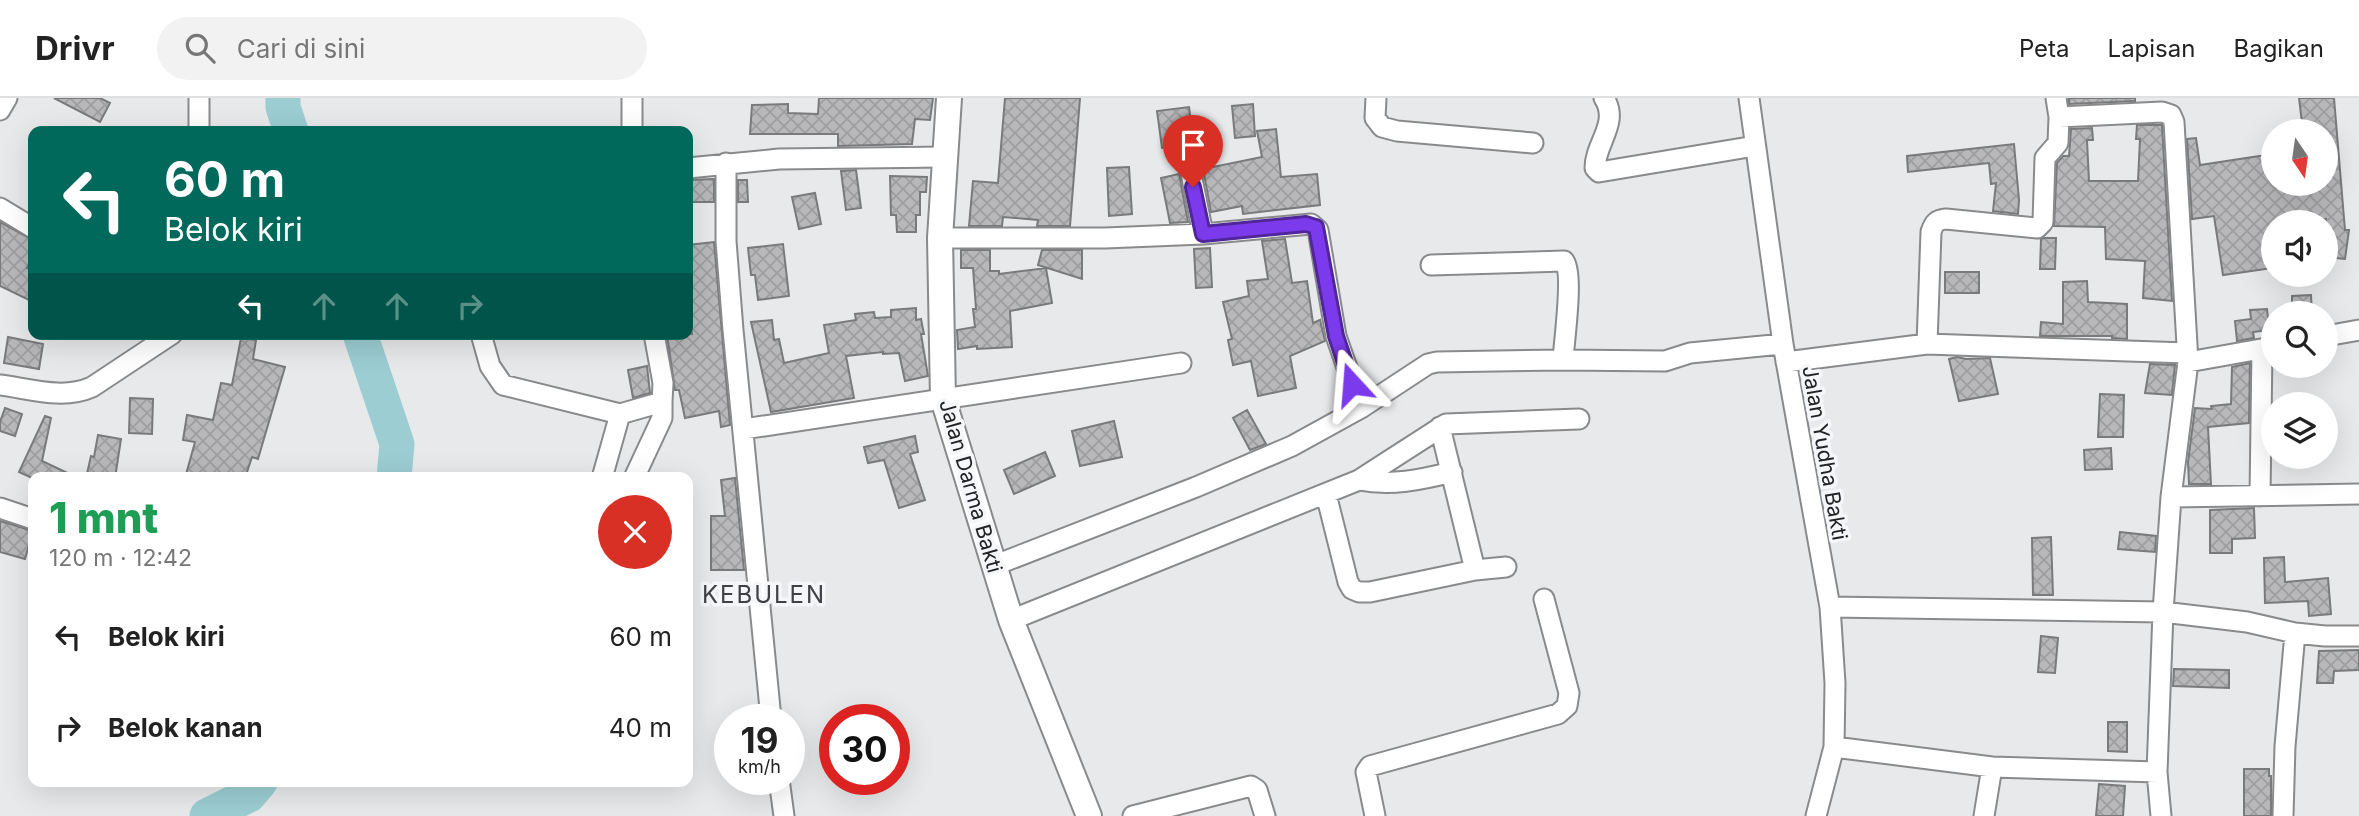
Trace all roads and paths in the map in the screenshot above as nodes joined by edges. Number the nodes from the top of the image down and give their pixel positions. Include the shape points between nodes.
1 (6, 98) edge
2 (199, 98) edge
3 (632, 98) edge
4 (949, 98) edge
5 (1376, 98) edge
6 (1604, 98) edge
7 (1749, 98) edge
8 (2058, 108) edge
9 (0, 110) edge
10 (199, 126) edge
11 (632, 126) edge
12 (1533, 144) dead end
13 (1755, 146) junction
14 (945, 156) junction
15 (726, 163) junction
16 (1189, 163) dead end
17 (693, 167) edge
18 (0, 208) edge
19 (28, 225) edge
20 (1203, 234) junction
21 (940, 238) junction
22 (1431, 265) dead end
23 (2359, 330) edge
24 (2338, 334) edge
25 (164, 340) edge
26 (483, 340) edge
27 (655, 340) edge
28 (1927, 344) junction
29 (2261, 349) edge
30 (1784, 353) junction
31 (2187, 357) junction
32 (1563, 360) junction
33 (1181, 363) dead end
34 (2266, 378) edge
35 (0, 385) edge
36 (943, 399) junction
37 (662, 402) junction
38 (1361, 408) junction
39 (620, 414) junction
40 (1578, 419) dead end
41 (1440, 426) junction
42 (744, 429) junction
43 (604, 472) edge
44 (637, 472) edge
45 (1452, 472) junction
46 (1359, 480) junction
47 (1326, 494) junction
48 (2359, 494) edge
49 (2260, 496) junction
50 (2171, 497) junction
51 (0, 509) edge
52 (28, 517) edge
53 (993, 566) junction
54 (1506, 567) dead end
55 (1475, 570) junction
56 (1544, 599) dead end
57 (1830, 607) junction
58 (2163, 612) junction
59 (1011, 620) junction
60 (2295, 633) junction
61 (2359, 636) edge
62 (770, 704) edge
63 (1834, 747) junction
64 (1992, 767) junction
65 (2157, 772) junction
66 (781, 795) edge
67 (784, 816) edge
68 (1089, 816) edge
69 (1133, 816) edge
70 (1265, 816) edge
71 (1375, 816) edge
72 (1816, 816) edge
73 (1984, 816) edge
74 (2161, 816) edge
75 (2283, 816) edge

1 - 9 street
2 - 10 street
3 - 11 street
4 - 14 street, Jalan Darma Bakti
5 - 12 street via 1375,118 1382,127
6 - 13 street via 1611,110 1596,157 1599,172
7 - 13 street, Jalan Yudha Bakti
8 - 28 street via 2058,143 2045,158 2041,225 1946,219 1933,224
8 - 31 street via 2162,112 2173,118
13 - 30 street, Jalan Yudha Bakti
14 - 15 street
14 - 21 street, Jalan Darma Bakti
15 - 17 street
15 - 42 street via 726,241
16 - 20 street
18 - 19 street
20 - 21 street
20 - 38 street via 1306,224 1316,227 1336,336
21 - 36 street, Jalan Darma Bakti
22 - 32 street via 1564,261 1569,286
23 - 24 street
25 - 35 street via 78,393
26 - 39 street via 490,366 503,385
27 - 37 street
28 - 30 street
28 - 31 street
29 - 31 street
30 - 32 street via 1690,353 1665,361
30 - 57 street, Jalan Yudha Bakti
31 - 50 street
32 - 38 street via 1428,364
33 - 36 street
34 - 49 street
36 - 42 street
36 - 53 street, Jalan Darma Bakti
37 - 39 street
37 - 44 street via 662,418
38 - 53 street via 1292,446
39 - 43 street
40 - 41 street
41 - 45 street
41 - 46 street
42 - 62 street
45 - 46 street via 1401,484
45 - 55 street
46 - 47 street
47 - 55 street via 1352,589 1370,592
47 - 59 street
48 - 49 street
49 - 50 street
50 - 58 street
51 - 52 street
53 - 59 street, Jalan Darma Bakti
54 - 55 street
56 - 71 street via 1569,693 1567,706 1558,714 1370,766 1366,772
57 - 58 street
57 - 63 street, Jalan Yudha Bakti
58 - 60 street
58 - 65 street
59 - 68 street, Jalan Darma Bakti
60 - 61 street
60 - 75 street
63 - 64 street
63 - 72 street, Jalan Yudha Bakti
64 - 65 street
64 - 73 street
65 - 74 street
66 - 67 street
69 - 70 street via 1251,786 1257,790

